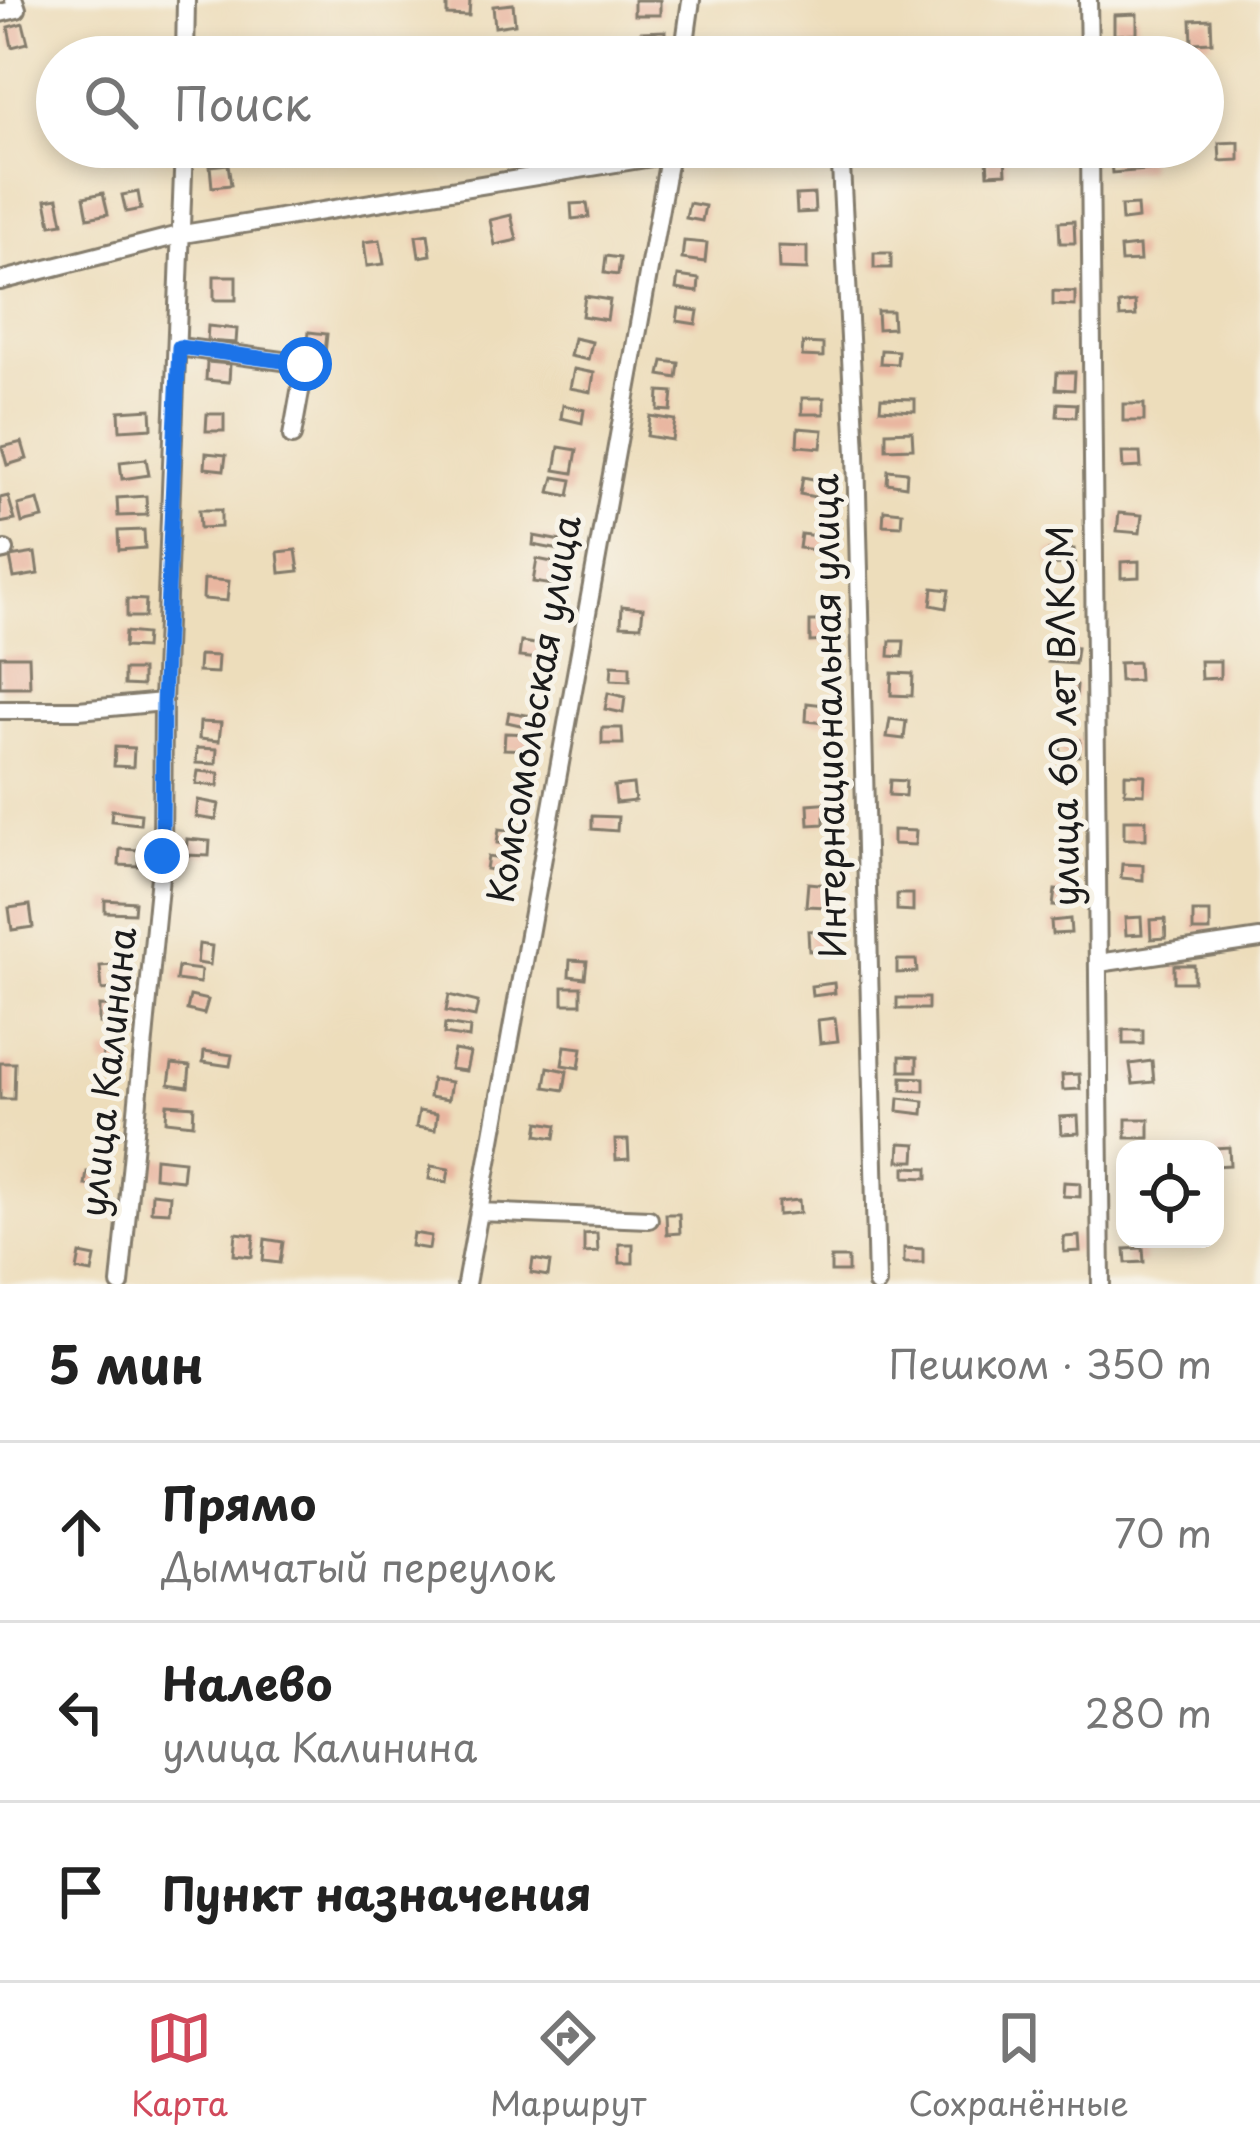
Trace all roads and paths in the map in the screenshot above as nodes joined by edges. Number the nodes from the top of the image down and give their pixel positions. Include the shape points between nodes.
1 (186, 0) edge
2 (691, 0) edge
3 (1088, 0) edge
4 (185, 36) edge
5 (686, 36) edge
6 (1089, 36) edge
7 (184, 168) edge
8 (566, 168) edge
9 (668, 168) edge
10 (841, 168) edge
11 (1090, 168) edge
12 (183, 234) junction
13 (0, 281) edge
14 (179, 347) junction
15 (292, 436) dead end
16 (163, 702) junction
17 (0, 710) edge
18 (1260, 938) edge
19 (1099, 963) junction
20 (478, 1212) junction
21 (649, 1219) dead end
22 (120, 1284) edge
23 (466, 1284) edge
24 (877, 1284) edge
25 (1101, 1284) edge

1 - 4 street
2 - 5 street
3 - 6 street
7 - 12 street, улица Калинина
8 - 12 street
9 - 20 street, Комсомольская улица
10 - 24 street, Интернациональная улица
11 - 19 street, улица 60 лет ВЛКСМ
12 - 13 street
12 - 14 street, улица Калинина
14 - 15 street via 305,364
14 - 16 street, улица Калинина
16 - 17 street
16 - 22 street, улица Калинина via 162,856
18 - 19 street
19 - 25 street, улица 60 лет ВЛКСМ
20 - 21 street
20 - 23 street, Комсомольская улица

